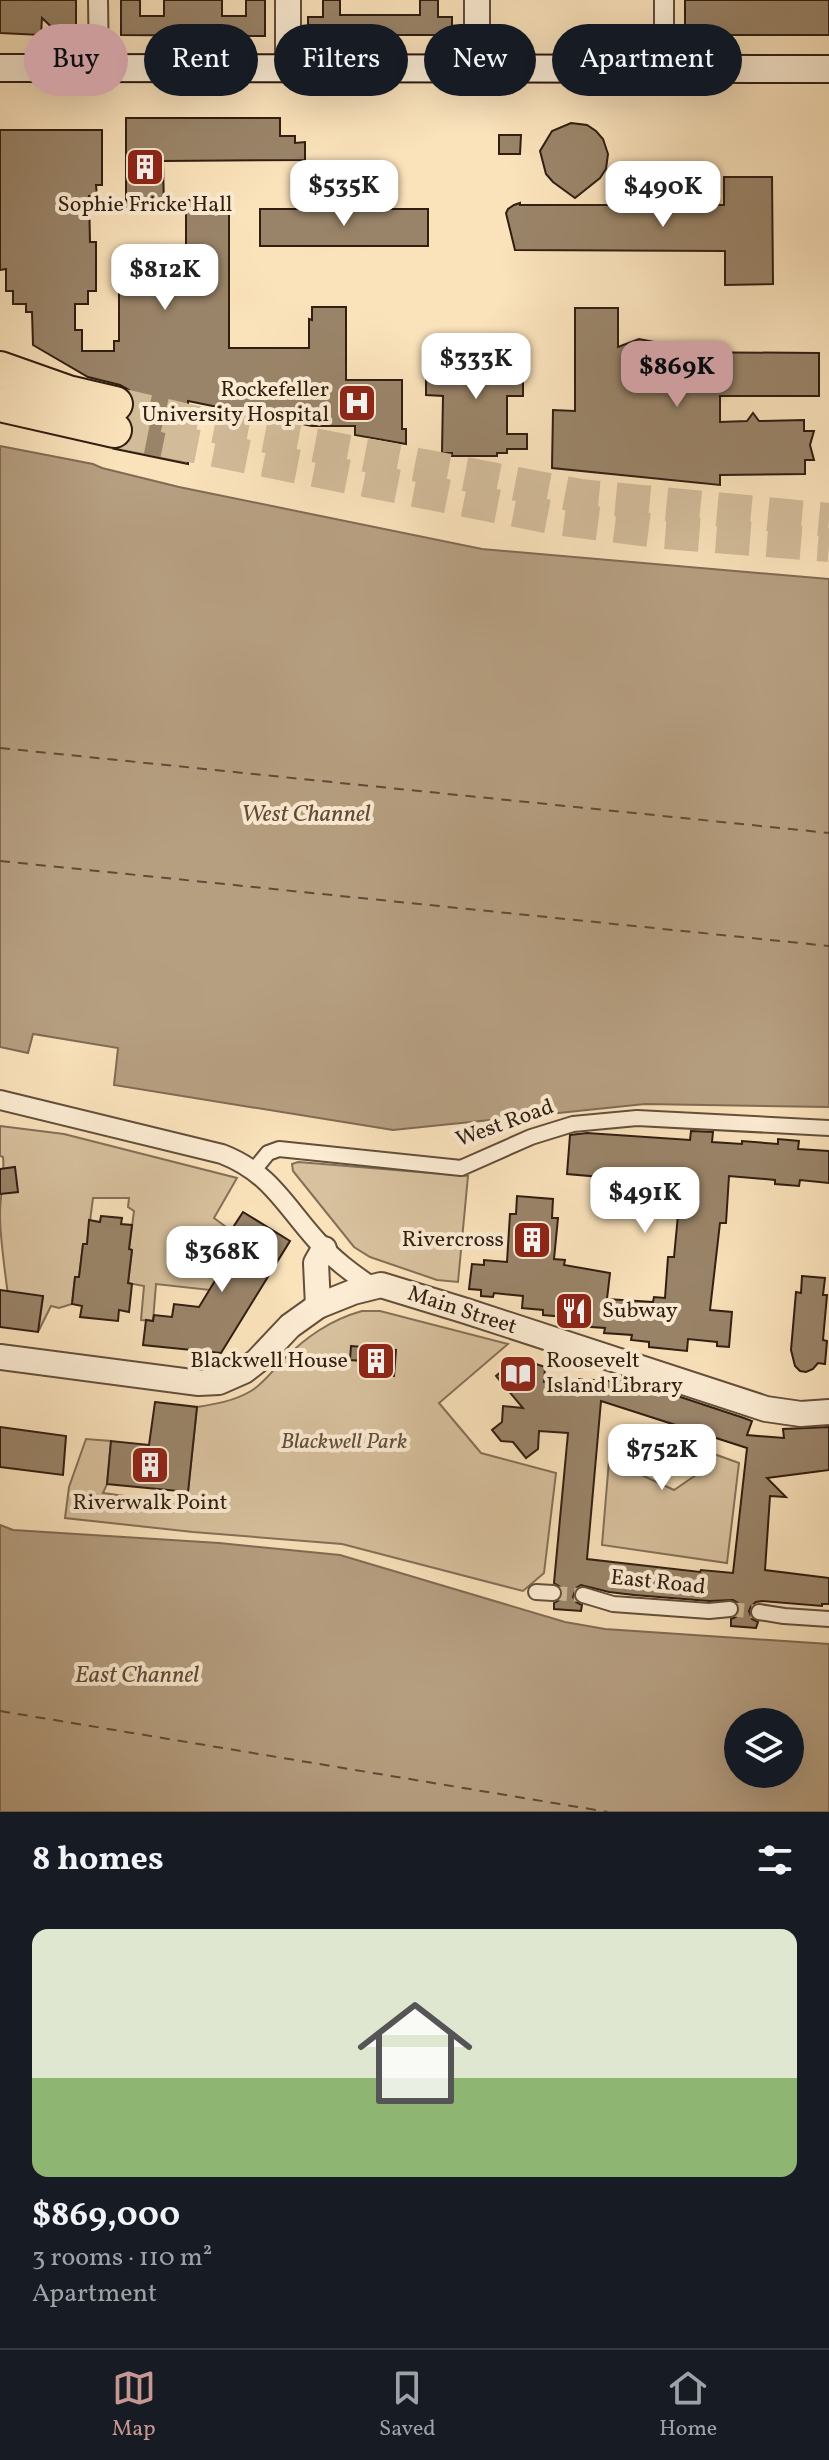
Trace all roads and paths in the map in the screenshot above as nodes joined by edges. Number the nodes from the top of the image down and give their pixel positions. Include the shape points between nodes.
1 (98, 0) edge
2 (288, 0) edge
3 (477, 0) edge
4 (664, 0) edge
5 (98, 24) edge
6 (288, 24) edge
7 (477, 24) edge
8 (664, 24) edge
9 (0, 68) edge
10 (24, 68) edge
11 (128, 68) edge
12 (274, 68) edge
13 (742, 69) edge
14 (829, 69) edge
15 (0, 345) edge
16 (0, 369) edge
17 (68, 393) junction
18 (5, 404) edge
19 (0, 1100) edge
20 (829, 1128) edge
21 (254, 1170) junction
22 (324, 1249) junction
23 (372, 1287) junction
24 (318, 1306) junction
25 (0, 1357) edge
26 (829, 1412) edge
27 (536, 1592) dead end
28 (553, 1593) tunnel mouth
29 (583, 1595) tunnel mouth
30 (730, 1609) tunnel mouth
31 (759, 1612) tunnel mouth
32 (829, 1619) edge

1 - 5 street
2 - 6 street
3 - 7 street
4 - 8 street
9 - 10 main road
11 - 12 main road
13 - 14 main road
15 - 17 highway
16 - 17 highway
17 - 18 highway via 114,417
19 - 21 street via 222,1154
20 - 21 street, West Road via 637,1118 573,1124 461,1168 279,1149 268,1153
21 - 22 street
22 - 23 street, Main Street
22 - 24 street via 316,1263
23 - 24 street, Main Street
23 - 26 street, Main Street via 430,1300 766,1409
24 - 25 street, Main Street via 250,1366 219,1382
27 - 28 street
29 - 30 street, East Road via 613,1604
31 - 32 street

